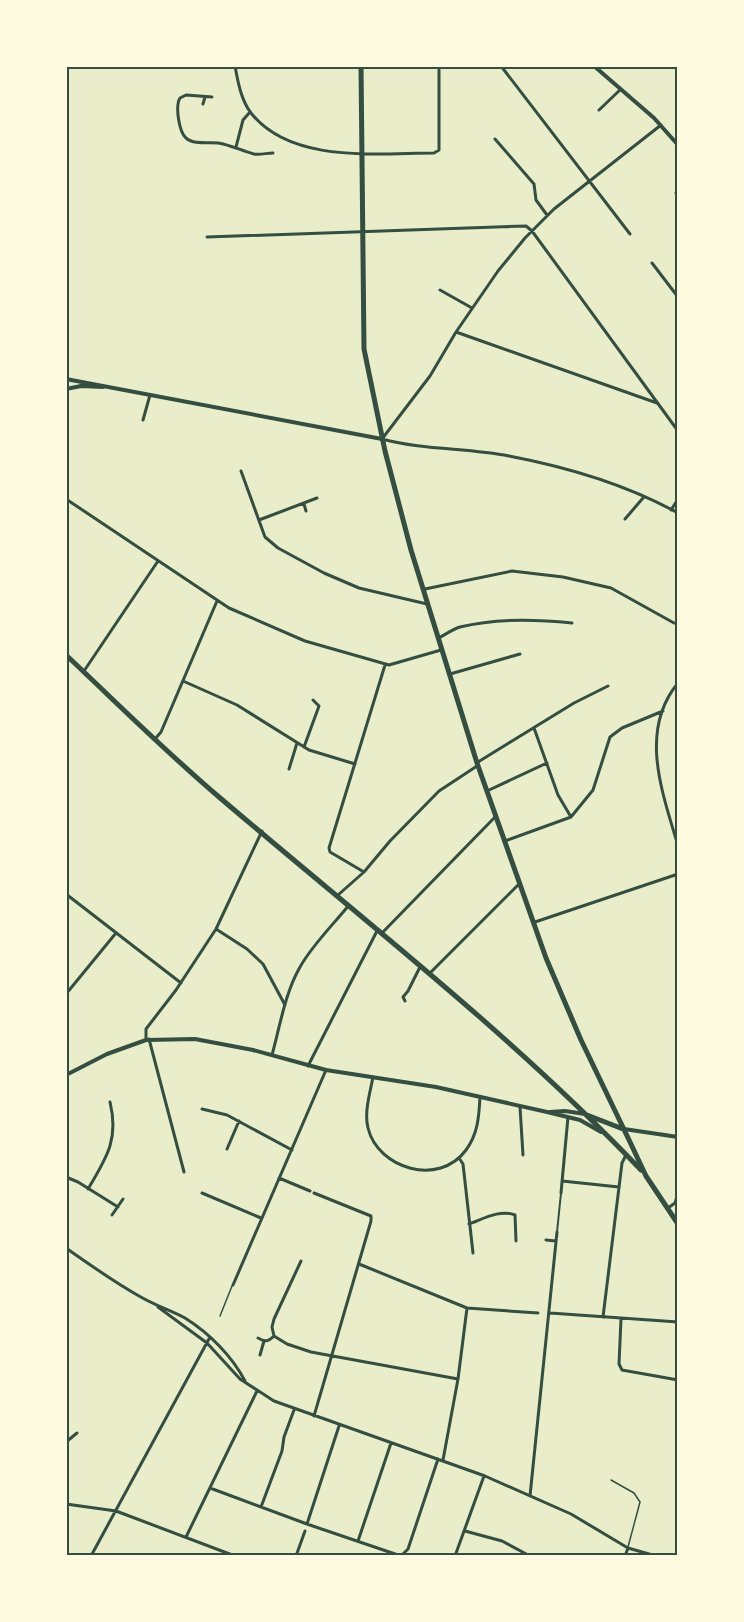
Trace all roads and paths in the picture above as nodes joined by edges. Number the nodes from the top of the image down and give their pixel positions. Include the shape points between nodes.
1 (235, 66) edge
2 (361, 66) edge
3 (439, 66) edge
4 (501, 66) edge
5 (594, 66) edge
6 (621, 89) junction
7 (205, 97) junction
8 (212, 98) dead end
9 (203, 104) dead end
10 (599, 110) dead end
11 (250, 112) junction
12 (661, 125) junction
13 (495, 139) dead end
14 (678, 145) edge
15 (236, 147) junction
16 (273, 153) dead end
17 (362, 153) junction
18 (589, 181) junction
19 (547, 215) junction
20 (364, 230) junction
21 (532, 231) junction
22 (630, 234) dead end
23 (207, 237) dead end
24 (652, 263) dead end
25 (440, 290) dead end
26 (678, 297) edge
27 (472, 308) junction
28 (456, 332) junction
29 (66, 379) edge
30 (110, 387) junction
31 (66, 389) edge
32 (150, 395) junction
33 (657, 403) junction
34 (143, 420) dead end
35 (678, 431) edge
36 (382, 439) junction
37 (241, 471) dead end
38 (643, 497) junction
39 (317, 498) dead end
40 (66, 499) edge
41 (678, 499) edge
42 (304, 504) junction
43 (671, 510) junction
44 (306, 511) dead end
45 (678, 513) edge
46 (625, 519) dead end
47 (259, 520) junction
48 (158, 561) junction
49 (423, 590) junction
50 (217, 601) junction
51 (427, 604) junction
52 (572, 623) dead end
53 (674, 623) dead end
54 (438, 638) junction
55 (441, 650) junction
56 (520, 654) dead end
57 (66, 655) edge
58 (385, 664) junction
59 (84, 672) junction
60 (449, 674) junction
61 (183, 681) junction
62 (678, 683) edge
63 (608, 686) dead end
64 (313, 700) dead end
65 (663, 711) junction
66 (534, 728) junction
67 (156, 739) junction
68 (297, 743) junction
69 (304, 747) junction
70 (546, 763) junction
71 (355, 764) junction
72 (478, 764) junction
73 (289, 769) dead end
74 (488, 791) junction
75 (496, 816) junction
76 (571, 817) junction
77 (262, 831) junction
78 (505, 841) junction
79 (678, 846) edge
80 (364, 872) junction
81 (678, 874) edge
82 (520, 883) junction
83 (66, 894) edge
84 (338, 895) junction
85 (349, 905) junction
86 (533, 923) junction
87 (216, 929) junction
88 (380, 931) junction
89 (117, 932) junction
90 (421, 965) junction
91 (430, 973) junction
92 (181, 983) junction
93 (66, 994) edge
94 (405, 1001) dead end
95 (285, 1005) junction
96 (148, 1039) junction
97 (272, 1055) junction
98 (308, 1066) junction
99 (326, 1070) junction
100 (66, 1075) edge
101 (373, 1077) junction
102 (480, 1097) junction
103 (110, 1102) dead end
104 (211, 1104) dead end
105 (520, 1107) junction
106 (202, 1109) dead end
107 (210, 1110) junction
108 (547, 1112) junction
109 (586, 1114) junction
110 (568, 1117) junction
111 (239, 1121) junction
112 (624, 1130) junction
113 (609, 1137) junction
114 (678, 1137) edge
115 (230, 1143) junction
116 (236, 1146) dead end
117 (227, 1149) dead end
118 (292, 1150) junction
119 (523, 1155) dead end
120 (626, 1155) junction
121 (459, 1158) junction
122 (184, 1172) dead end
123 (646, 1176) junction
124 (66, 1177) edge
125 (279, 1178) junction
126 (562, 1181) junction
127 (619, 1187) junction
128 (88, 1189) junction
129 (202, 1193) dead end
130 (561, 1193) joint
131 (678, 1193) edge
132 (209, 1196) junction
133 (123, 1199) dead end
134 (206, 1202) dead end
135 (118, 1207) junction
136 (668, 1208) junction
137 (112, 1215) dead end
138 (261, 1218) junction
139 (469, 1224) junction
140 (678, 1224) edge
141 (557, 1232) joint
142 (465, 1238) dead end
143 (470, 1238) junction
144 (546, 1240) dead end
145 (516, 1241) dead end
146 (556, 1241) junction
147 (66, 1248) edge
148 (473, 1253) dead end
149 (301, 1261) dead end
150 (232, 1264) dead end
151 (359, 1264) junction
152 (239, 1268) junction
153 (233, 1286) joint
154 (158, 1307) junction
155 (467, 1308) junction
156 (538, 1313) dead end
157 (550, 1313) junction
158 (220, 1316) dead end
159 (603, 1317) junction
160 (621, 1319) junction
161 (678, 1322) edge
162 (274, 1336) junction
163 (210, 1337) junction
164 (258, 1338) dead end
165 (264, 1341) junction
166 (207, 1343) junction
167 (260, 1355) dead end
168 (332, 1357) junction
169 (458, 1379) junction
170 (678, 1380) edge
171 (247, 1383) junction
172 (257, 1391) junction
173 (294, 1410) junction
174 (314, 1416) junction
175 (340, 1425) junction
176 (77, 1433) dead end
177 (66, 1442) edge
178 (391, 1443) junction
179 (438, 1458) junction
180 (443, 1460) junction
181 (484, 1476) junction
182 (611, 1480) dead end
183 (210, 1488) junction
184 (530, 1496) junction
185 (66, 1504) edge
186 (261, 1508) junction
187 (117, 1511) junction
188 (307, 1524) junction
189 (305, 1530) dead end
190 (465, 1531) junction
191 (186, 1537) junction
192 (358, 1541) junction
193 (628, 1548) junction
194 (91, 1556) edge
195 (235, 1556) edge
196 (296, 1556) edge
197 (401, 1556) edge
198 (455, 1556) edge
199 (530, 1556) edge
200 (625, 1556) edge
201 (656, 1556) edge

1 - 11 street
2 - 17 highway
3 - 17 street via 440,150
4 - 18 street
5 - 6 street
6 - 10 street
6 - 12 street
7 - 8 street
7 - 9 street
7 - 15 street via 183,96 178,102 184,136 195,142
11 - 15 street via 243,120
11 - 17 street via 270,131 301,146
12 - 14 street
12 - 18 street
13 - 19 street via 534,184 536,200
15 - 16 street via 255,154
17 - 20 highway
18 - 19 street
18 - 22 street
19 - 21 street
20 - 21 street via 513,225
20 - 23 street
20 - 36 highway via 364,349
21 - 27 street
21 - 33 street
24 - 26 street
25 - 27 street
27 - 28 street
28 - 33 street
28 - 36 street via 430,376
29 - 30 street
30 - 31 street
30 - 32 street
32 - 34 street
32 - 36 street
33 - 35 street
36 - 38 street via 527,460 578,473
36 - 49 highway
37 - 47 street
38 - 43 street
38 - 46 street
39 - 42 street
40 - 48 street
41 - 43 street
42 - 44 street
42 - 47 street
43 - 45 street
47 - 51 street via 265,537 273,545 324,573 359,588
48 - 50 street
48 - 59 street
49 - 51 highway
49 - 53 street via 512,571 553,576 611,588
50 - 58 street via 304,641
50 - 61 street
51 - 54 highway
52 - 54 street via 537,619 495,622 458,627
54 - 55 highway
55 - 58 street
55 - 60 highway
56 - 60 street
57 - 59 highway
58 - 71 street
59 - 67 highway
60 - 72 highway
61 - 67 street
61 - 68 street via 223,697
62 - 65 street
63 - 66 street
64 - 69 street via 319,706
65 - 76 street via 610,737 593,790
65 - 79 street via 656,763
66 - 70 street
66 - 72 street
67 - 77 highway
68 - 69 street
68 - 73 street
69 - 71 street
70 - 74 street
70 - 76 street
71 - 80 street via 329,850
72 - 74 highway
72 - 80 street via 439,791
74 - 75 highway
75 - 78 highway
75 - 88 street
76 - 78 street
77 - 84 highway
77 - 87 street
78 - 82 highway
80 - 84 street
81 - 86 street
82 - 86 highway
82 - 91 street
83 - 89 street
84 - 85 highway
85 - 88 highway
85 - 95 street via 300,967
86 - 112 highway via 553,976
87 - 92 street
87 - 95 street via 263,964
88 - 90 highway
88 - 98 street
89 - 92 street
89 - 93 street
90 - 91 highway
90 - 94 street via 403,997
91 - 109 highway
92 - 96 street via 146,1029
95 - 97 street
96 - 97 street via 195,1039
96 - 100 street
96 - 122 street
97 - 98 street
98 - 99 street
99 - 101 street
99 - 118 street
101 - 102 street
101 - 121 street via 367,1126 383,1154 403,1167 424,1170 443,1167
102 - 105 street
102 - 121 street via 477,1130
103 - 128 street via 113,1137 108,1156
104 - 107 street
105 - 108 street
105 - 119 street
106 - 107 street
107 - 111 street
108 - 109 street
108 - 110 street
109 - 112 highway
109 - 113 highway
110 - 113 street
110 - 126 street
111 - 115 street
111 - 118 street
112 - 114 street
112 - 123 highway
113 - 120 highway
115 - 116 street
115 - 117 street
118 - 125 street
120 - 123 highway
120 - 127 street
121 - 139 street via 463,1164
123 - 136 highway
124 - 128 street
125 - 138 street
125 - 151 street via 371,1216
126 - 127 street
126 - 130 street
127 - 159 street
128 - 135 street
129 - 132 street
130 - 141 street
131 - 136 street via 675,1203
132 - 134 street
132 - 138 street
133 - 135 street
135 - 137 street
136 - 140 highway
138 - 152 street
139 - 143 street
139 - 145 street via 499,1213 511,1213 517,1220
141 - 146 street
142 - 143 street
143 - 148 street
144 - 146 street
146 - 157 street
147 - 154 street
149 - 162 street via 274,1319
150 - 152 street
151 - 155 street
151 - 168 street
152 - 153 street
153 - 158 lane
154 - 163 street via 186,1319
154 - 166 street
155 - 156 street
155 - 169 street
157 - 159 street
157 - 184 street
159 - 160 street
160 - 161 street
160 - 170 street via 619,1367
162 - 165 street
162 - 168 street via 296,1348
163 - 166 street
163 - 171 street
164 - 165 street
165 - 167 street
166 - 171 street
166 - 187 street
168 - 169 street
168 - 174 street
169 - 180 street
171 - 172 street
172 - 173 street
172 - 183 street
173 - 174 street
173 - 186 street
174 - 175 street
175 - 178 street
175 - 188 street
176 - 177 street
178 - 179 street
178 - 192 street
179 - 180 street
179 - 197 street via 408,1549
180 - 181 street
181 - 184 street
181 - 190 street
182 - 193 lane via 634,1493 640,1502
183 - 186 street
183 - 191 street
184 - 193 street via 571,1514
185 - 187 street
186 - 188 street
187 - 191 street
187 - 194 street
188 - 192 street
189 - 196 street
190 - 198 street
190 - 199 street via 502,1541
191 - 195 street
192 - 197 street
193 - 200 street
193 - 201 street

